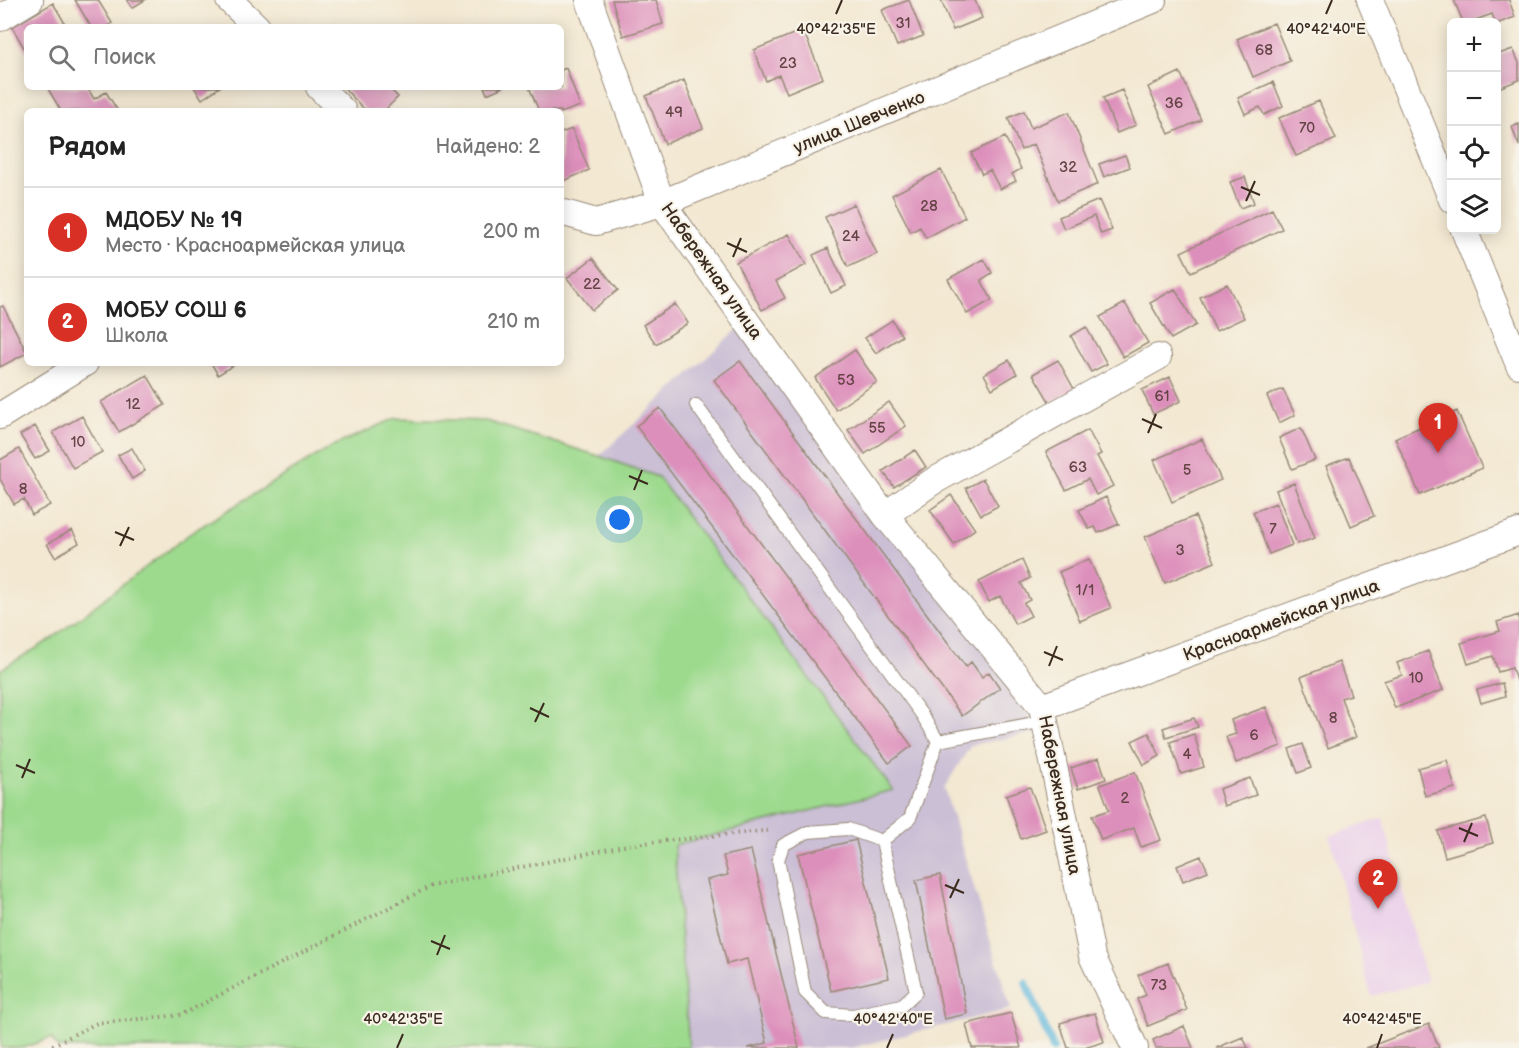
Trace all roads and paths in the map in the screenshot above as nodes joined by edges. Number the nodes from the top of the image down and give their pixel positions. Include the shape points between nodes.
1 (30, 0) edge
2 (229, 0) edge
3 (589, 0) edge
4 (1153, 0) edge
5 (1370, 0) edge
6 (0, 18) edge
7 (254, 24) edge
8 (322, 90) edge
9 (341, 108) edge
10 (1447, 188) edge
11 (662, 203) junction
12 (564, 213) edge
13 (1466, 234) edge
14 (1158, 357) dead end
15 (1519, 365) edge
16 (80, 366) edge
17 (696, 405) dead end
18 (0, 416) edge
19 (885, 515) junction
20 (1519, 532) edge
21 (1043, 714) junction
22 (938, 741) junction
23 (796, 838) junction
24 (882, 841) junction
25 (47, 1048) edge
26 (1135, 1048) edge

1 - 6 street
2 - 7 street
3 - 11 street, Набережная улица
4 - 11 street, улица Шевченко
5 - 10 street
8 - 9 street
11 - 12 street, улица Шевченко via 596,222
11 - 19 street, Набережная улица
13 - 15 street
14 - 19 street via 932,482
16 - 18 street
17 - 22 lane
19 - 21 street, Набережная улица
20 - 21 street, Красноармейская улица
21 - 22 lane
21 - 26 street, Набережная улица via 1092,956
22 - 24 lane via 910,818
23 - 24 lane via 808,832 848,829
23 - 24 lane via 783,845 778,860 806,992 826,1013 852,1015 902,1005 916,992
23 - 25 path via 770,829 633,844 432,886 181,1015 97,1023

